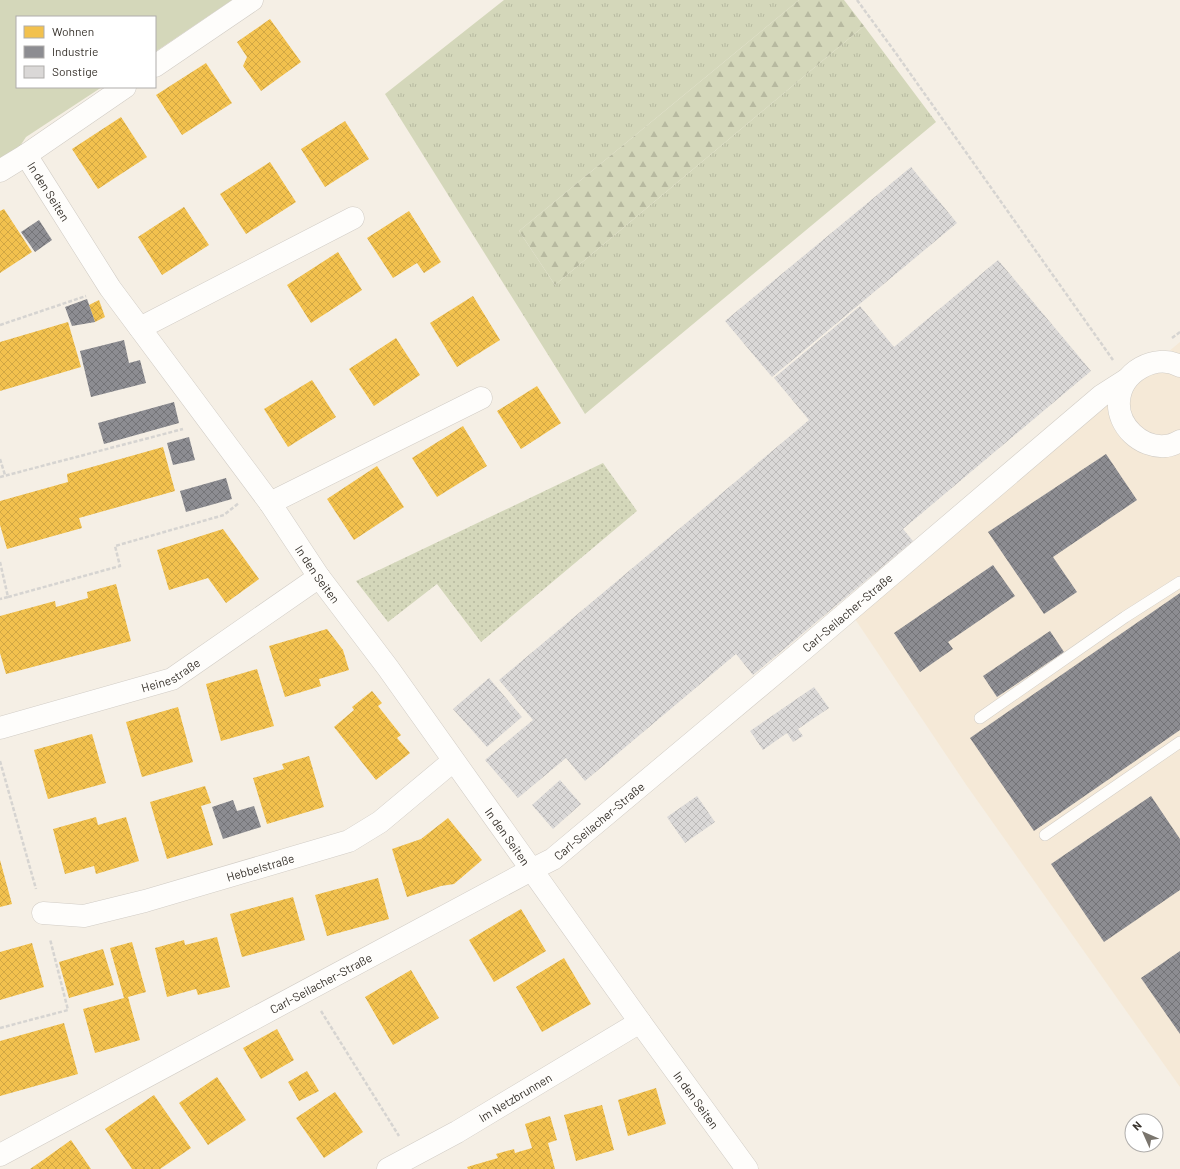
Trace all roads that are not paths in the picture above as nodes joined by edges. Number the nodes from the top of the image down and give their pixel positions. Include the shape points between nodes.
1 (252, 0) edge
2 (156, 65) edge
3 (124, 88) edge
4 (26, 155) junction
5 (0, 171) edge
6 (354, 218) dead end
7 (140, 328) junction
8 (1180, 366) edge
9 (1126, 380) junction
10 (481, 398) dead end
11 (1180, 441) edge
12 (264, 495) junction
13 (319, 577) junction
14 (1180, 582) edge
15 (980, 718) dead end
16 (0, 728) edge
17 (1180, 742) edge
18 (453, 761) junction
19 (1045, 835) dead end
20 (532, 870) junction
21 (43, 913) road end
22 (640, 1022) junction
23 (0, 1154) edge
24 (388, 1169) edge
25 (748, 1169) edge

1 - 2 street
3 - 4 street, In den Seiten
4 - 5 street
4 - 7 street, In den Seiten via 110,288
6 - 7 street
7 - 12 street, In den Seiten
8 - 9 street, Carl-Seilacher-Straße via 1160,361 1142,366
9 - 11 street via 1119,401 1122,419 1132,435 1148,444 1166,446
9 - 20 street, Carl-Seilacher-Straße via 1101,396 553,859
10 - 12 street
12 - 13 street, In den Seiten
13 - 16 street, Heinestraße via 172,679
13 - 18 street, In den Seiten via 388,668
14 - 15 lane
17 - 19 lane
18 - 20 street, In den Seiten
18 - 21 street, Hebbelstraße via 380,822 349,841 145,901 84,916
20 - 22 street, In den Seiten
20 - 23 street, Carl-Seilacher-Straße
22 - 24 street, Im Netzbrunnen via 463,1128
22 - 25 street, In den Seiten

